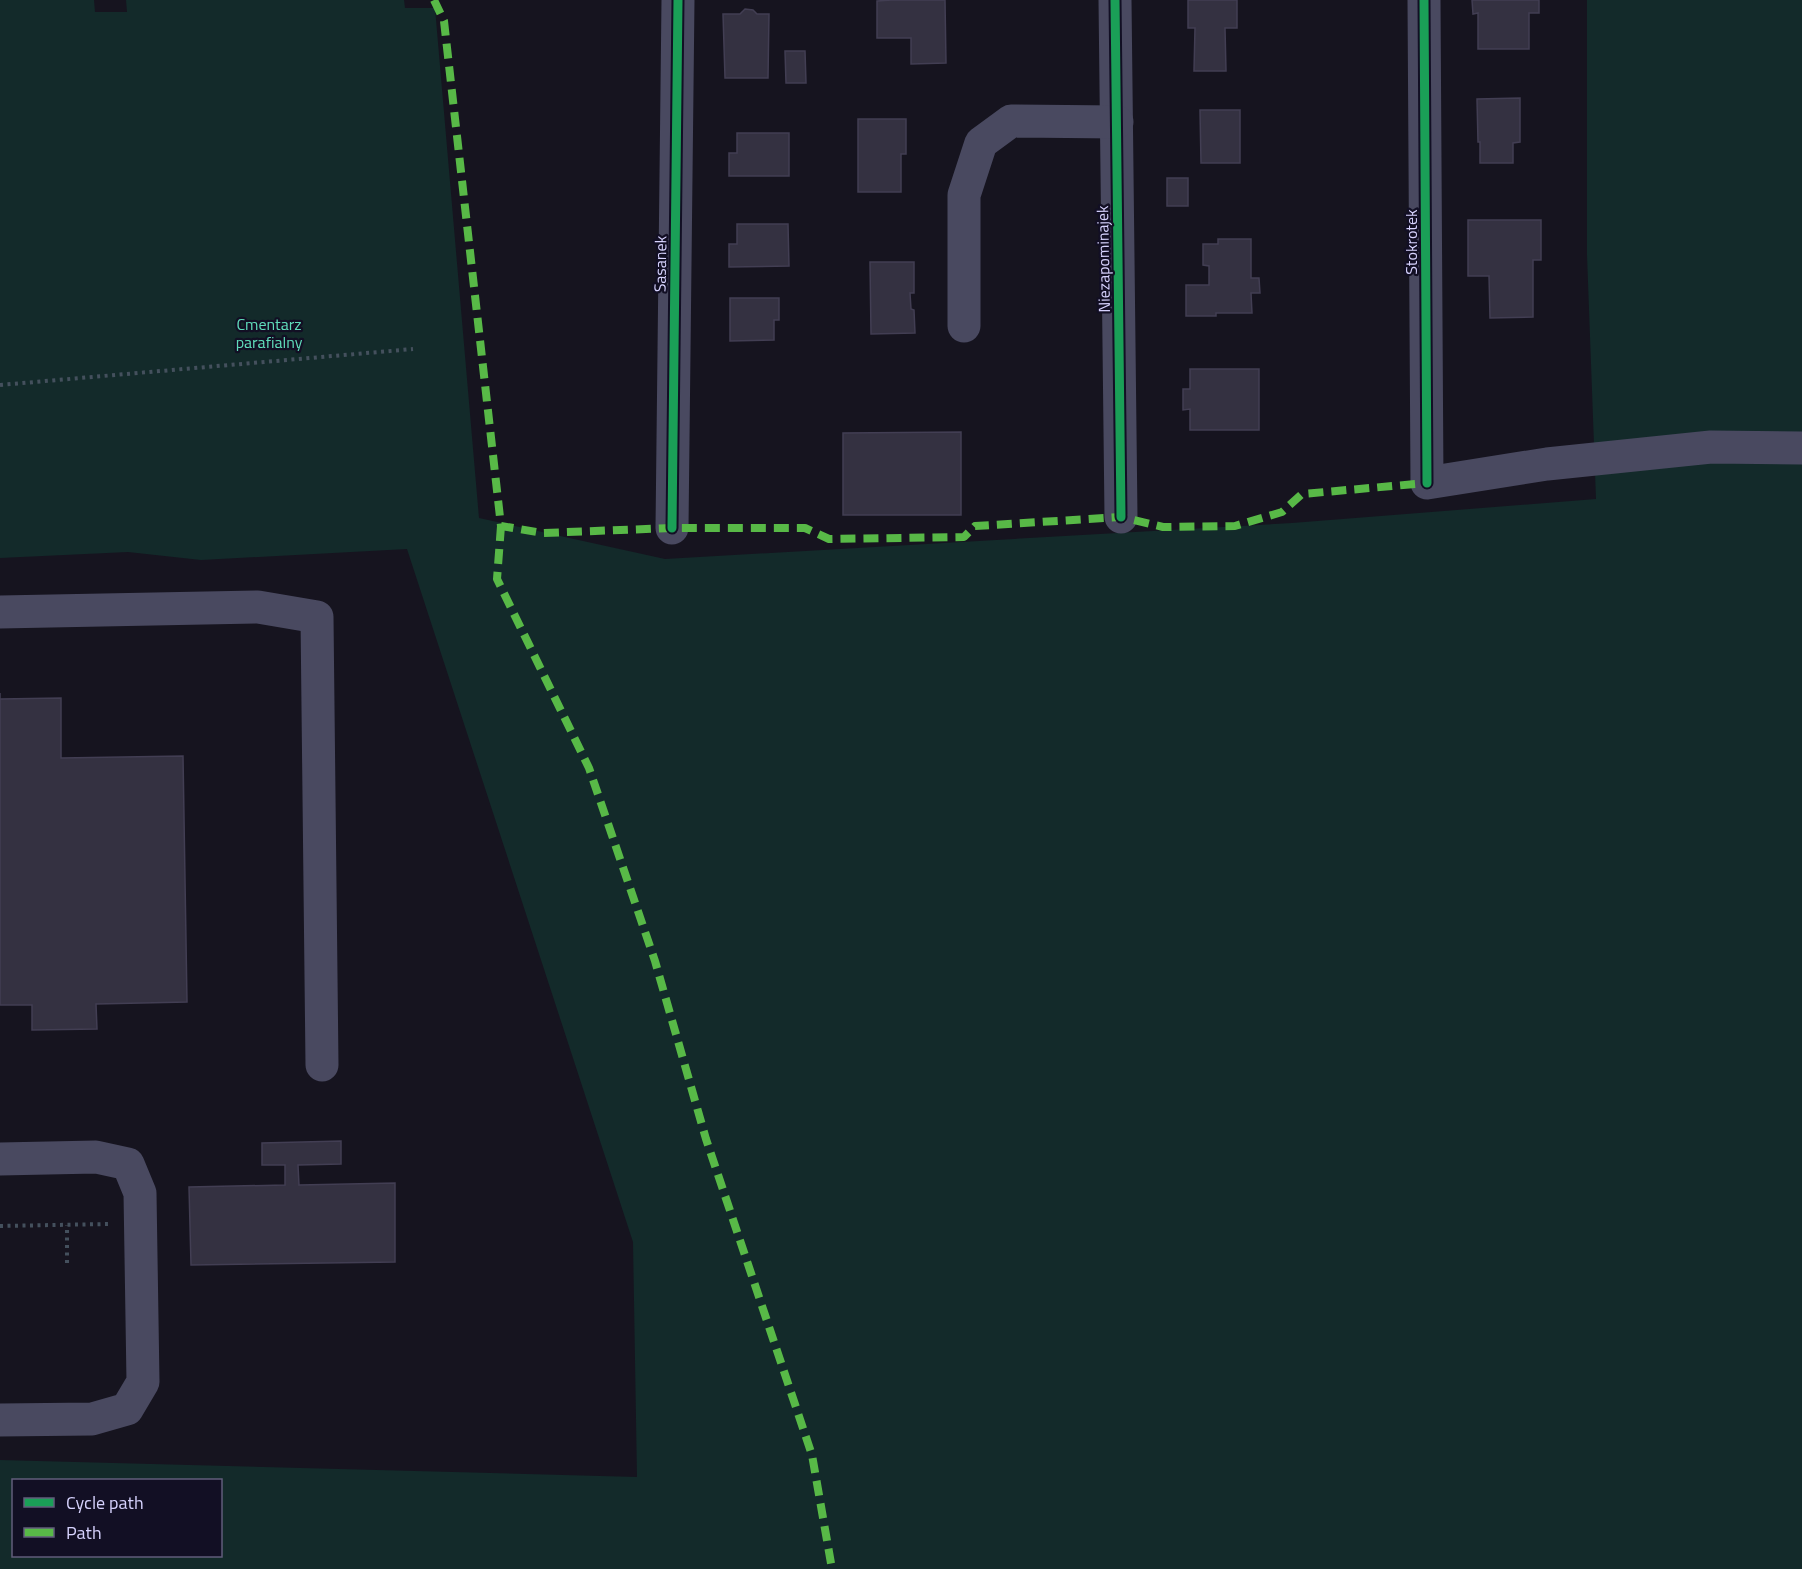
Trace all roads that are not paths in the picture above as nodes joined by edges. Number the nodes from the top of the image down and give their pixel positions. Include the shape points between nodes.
1 (678, 0) edge
2 (1115, 0) edge
3 (1424, 0) edge
4 (1116, 122) junction
5 (964, 326) dead end
6 (1802, 448) edge
7 (1121, 517) dead end
8 (672, 528) dead end
9 (0, 612) edge
10 (322, 1065) dead end
11 (0, 1159) edge
12 (0, 1420) edge

1 - 8 street, Sasanek
2 - 4 street, Niezapominajek
3 - 6 street, Stokrotek via 1427,483 1546,464 1700,448
4 - 5 street via 1011,122 981,143 964,195
4 - 7 street, Niezapominajek
9 - 10 street via 258,607 317,617
11 - 12 street via 96,1157 128,1164 140,1193 143,1383 127,1409 92,1419

